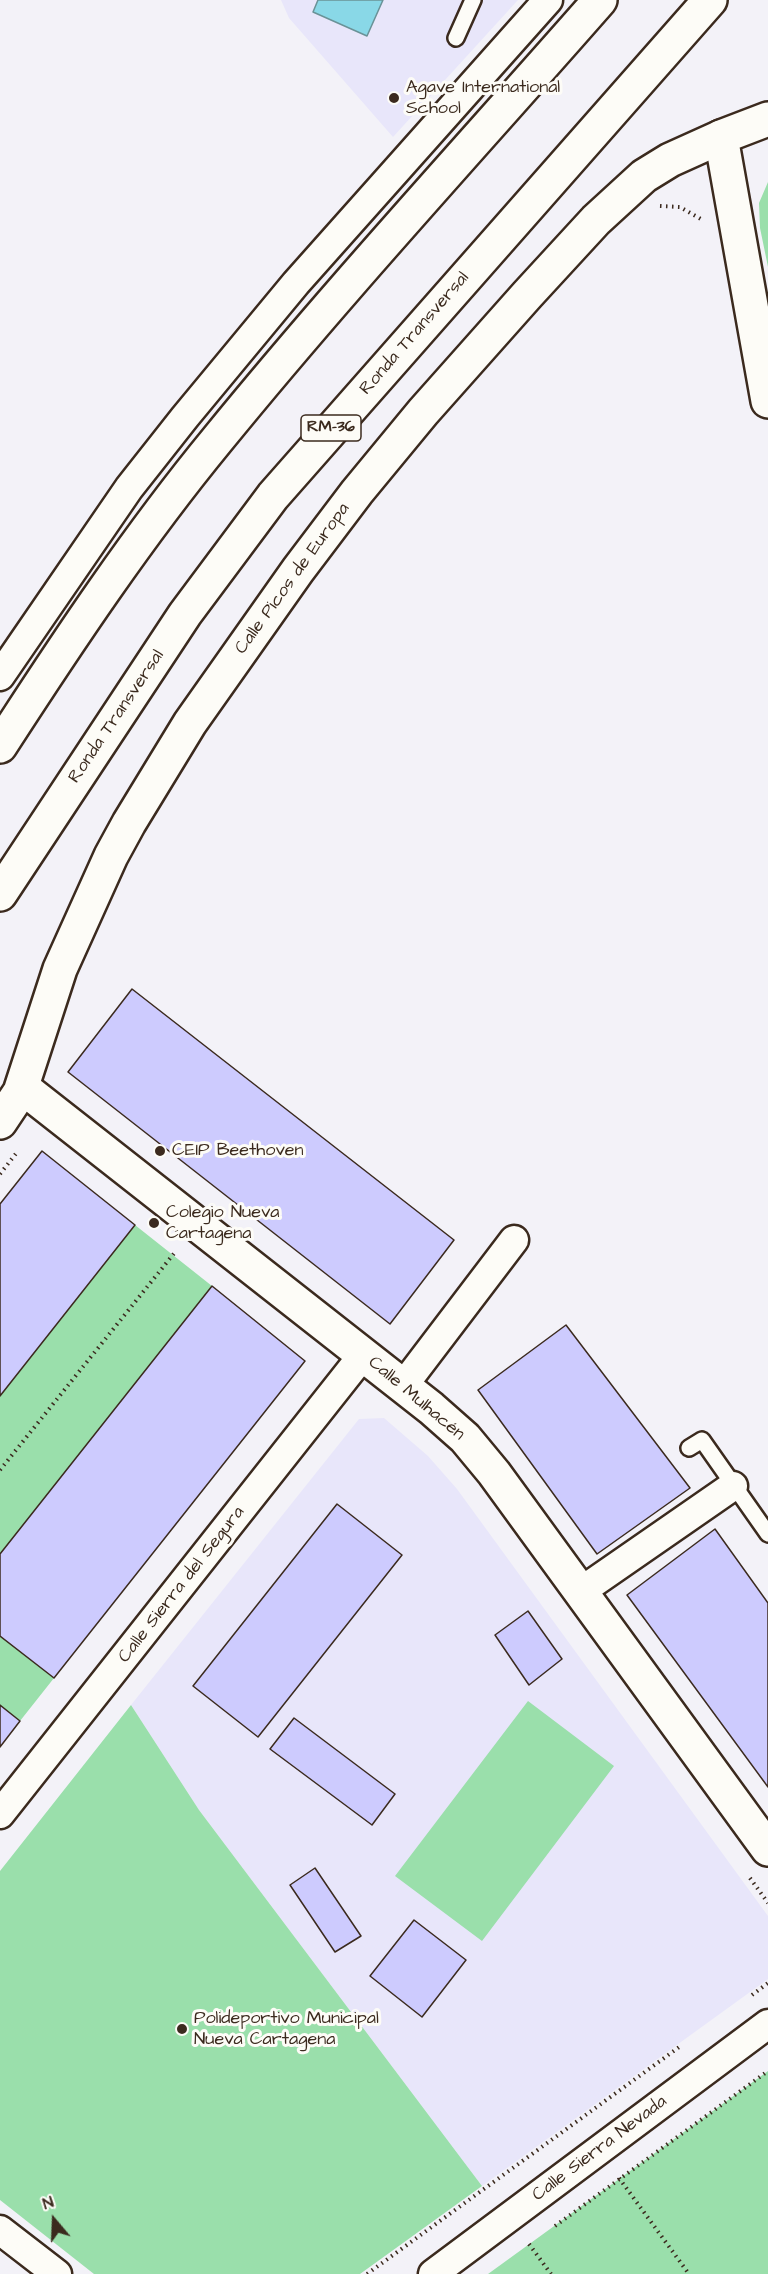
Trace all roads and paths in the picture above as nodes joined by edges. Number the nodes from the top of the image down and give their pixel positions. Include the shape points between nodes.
1 (473, 0) edge
2 (600, 0) edge
3 (710, 0) edge
4 (538, 4) edge
5 (456, 38) dead end
6 (768, 119) edge
7 (721, 137) junction
8 (656, 205) dead end
9 (738, 232) junction
10 (768, 318) edge
11 (760, 352) junction
12 (768, 401) edge
13 (0, 676) edge
14 (0, 746) edge
15 (0, 894) edge
16 (22, 1087) junction
17 (0, 1122) edge
18 (514, 1240) dead end
19 (177, 1249) dead end
20 (363, 1355) junction
21 (403, 1386) junction
22 (689, 1448) dead end
23 (0, 1470) edge
24 (733, 1486) junction
25 (768, 1534) edge
26 (580, 1592) junction
27 (0, 1814) edge
28 (768, 1849) edge
29 (768, 1983) edge
30 (749, 1997) dead end
31 (768, 2024) edge
32 (682, 2045) dead end
33 (768, 2071) edge
34 (599, 2150) junction
35 (620, 2179) junction
36 (0, 2230) edge
37 (547, 2231) dead end
38 (538, 2238) dead end
39 (529, 2244) junction
40 (521, 2250) dead end
41 (57, 2274) edge
42 (367, 2274) edge
43 (433, 2274) edge
44 (551, 2274) edge
45 (689, 2274) edge

1 - 5 lane
2 - 14 main road via 216,441 151,525
3 - 15 main road, Ronda Transversal / RM-36 via 273,496 185,614
4 - 13 street via 185,417 129,488
6 - 7 main road, Calle Picos de Europa
7 - 9 main road
7 - 16 main road, Calle Picos de Europa via 644,176 596,220 423,412 298,570 195,715 111,856 60,969
8 - 9 path via 680,207 716,235
9 - 11 main road
10 - 11 main road
11 - 12 main road
16 - 17 main road, Calle Picos de Europa
16 - 20 main road, Calle Mulhacén
18 - 21 street
19 - 23 path
20 - 21 main road, Calle Mulhacén
20 - 27 street, Calle Sierra del Segura
21 - 26 main road, Calle Mulhacén via 474,1449
22 - 24 lane via 702,1440
24 - 25 lane
24 - 26 street
26 - 28 main road, Calle Mulhacén
29 - 30 path
31 - 34 street, Calle Sierra Nevada
32 - 42 path
33 - 35 path
34 - 35 path
34 - 43 street, Calle Sierra Nevada
35 - 37 path
35 - 45 path
36 - 41 street
38 - 39 path
39 - 40 path
39 - 44 path

